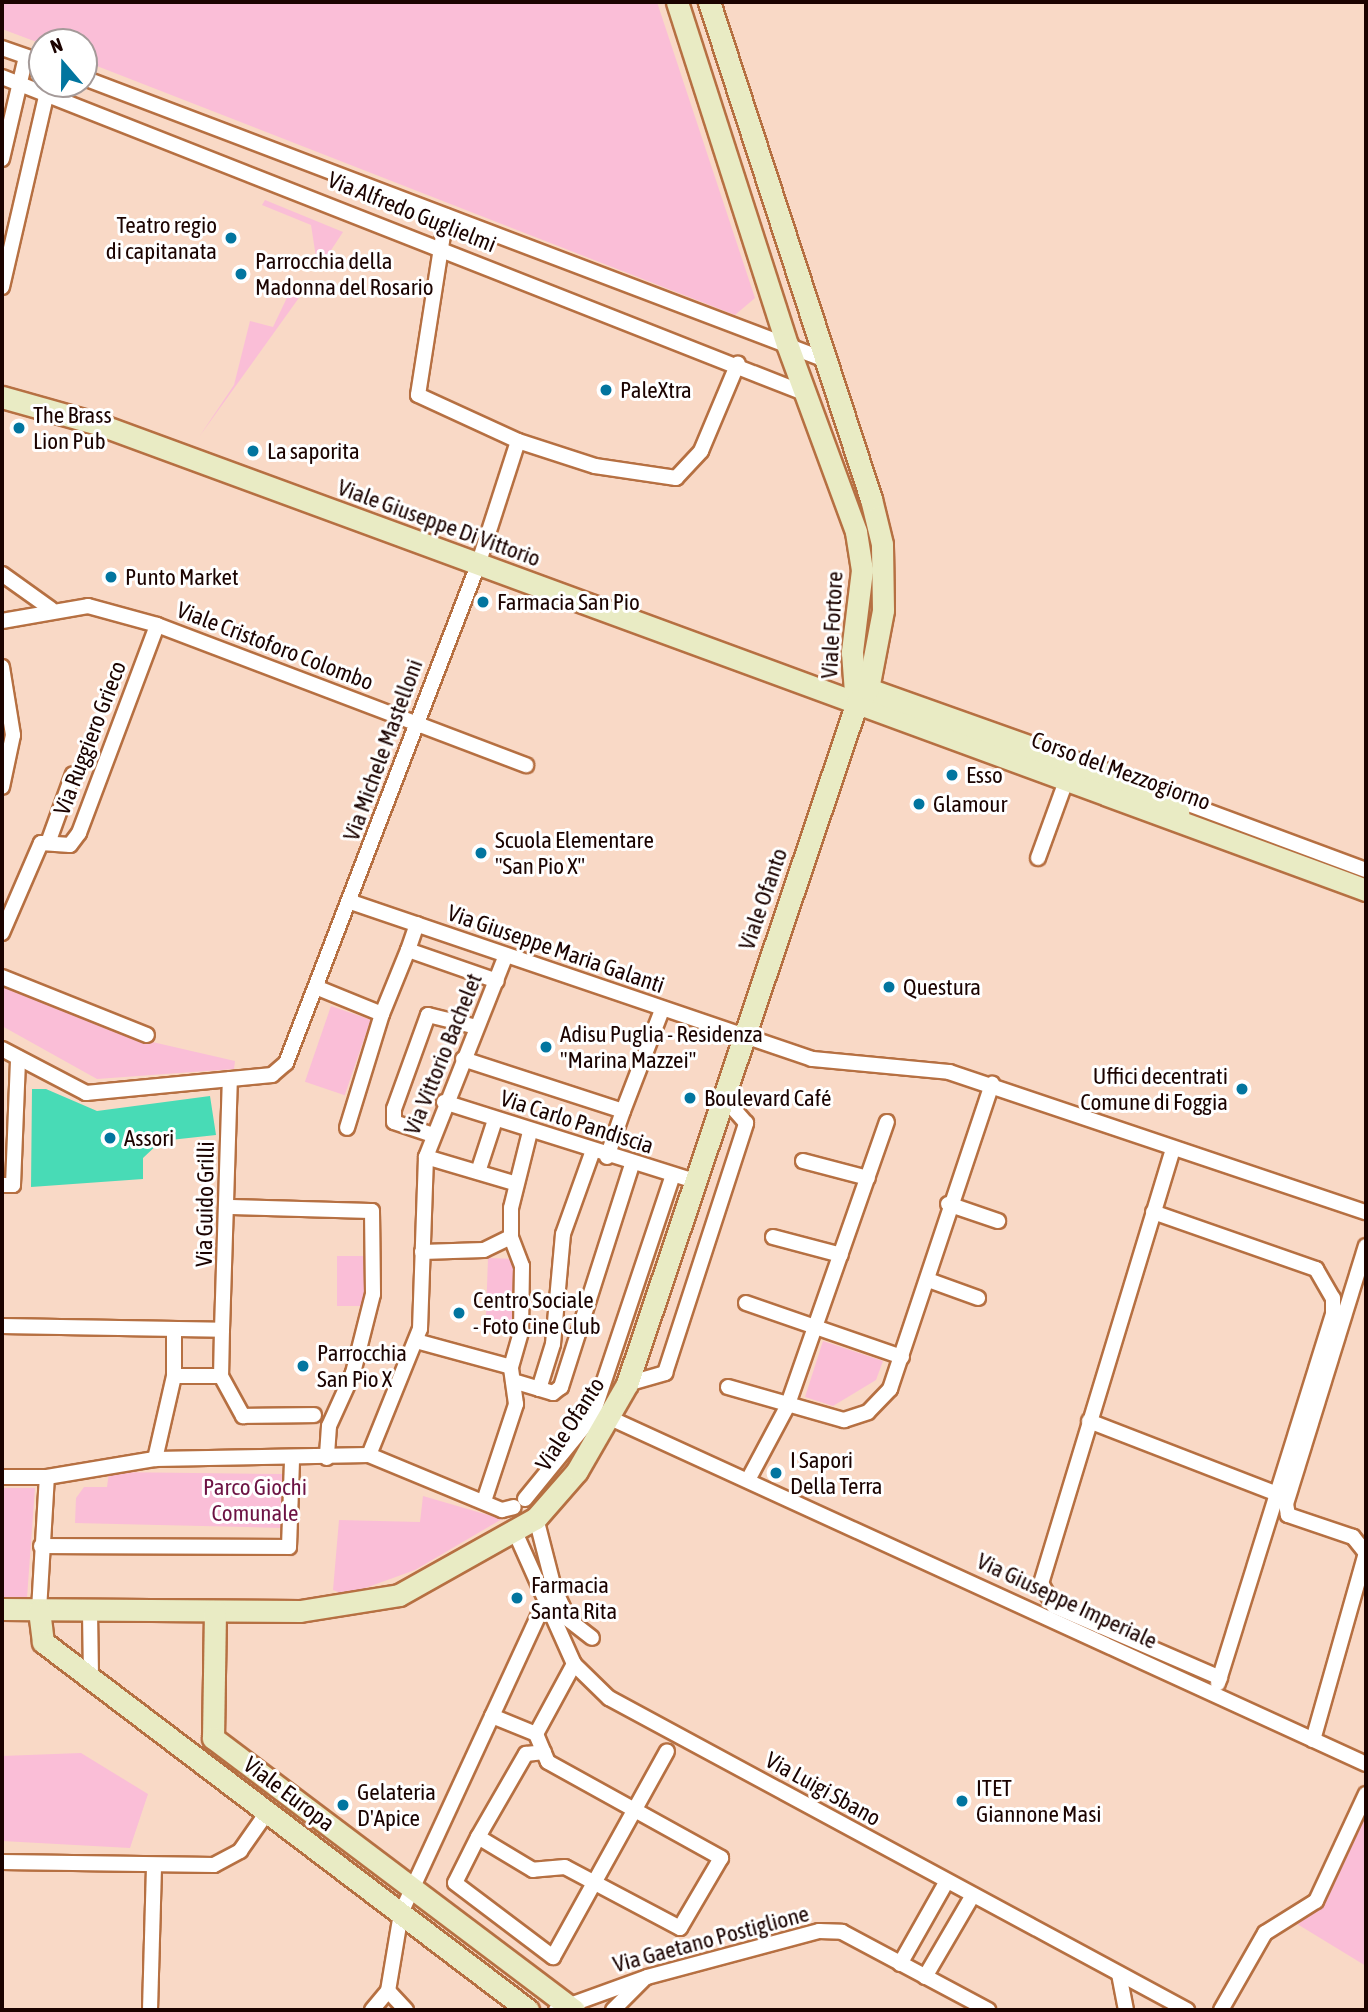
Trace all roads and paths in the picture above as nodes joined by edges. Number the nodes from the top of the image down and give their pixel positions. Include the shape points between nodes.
1 (677, 2) edge
2 (709, 2) edge
3 (2, 48) edge
4 (26, 57) joint
5 (733, 70) junction
6 (2, 77) edge
7 (704, 78) junction
8 (98, 83) edge
9 (19, 84) junction
10 (28, 86) edge
11 (45, 98) edge
12 (69, 98) edge
13 (2, 159) edge
14 (446, 215) junction
15 (442, 249) junction
16 (2, 287) edge
17 (787, 344) junction
18 (823, 359) junction
19 (738, 363) junction
20 (804, 393) junction
21 (2, 397) edge
22 (518, 441) junction
23 (478, 565) junction
24 (2, 574) edge
25 (51, 609) junction
26 (2, 621) edge
27 (157, 625) junction
28 (2, 667) edge
29 (862, 697) junction
30 (415, 724) junction
31 (526, 765) dead end
32 (73, 774) dead end
33 (1066, 781) junction
34 (1136, 785) junction
35 (2, 787) edge
36 (1207, 830) junction
37 (48, 843) junction
38 (1302, 846) junction
39 (1038, 859) dead end
40 (1366, 870) edge
41 (1366, 890) edge
42 (351, 902) junction
43 (417, 924) junction
44 (2, 933) edge
45 (408, 950) junction
46 (506, 955) junction
47 (2, 977) edge
48 (497, 981) junction
49 (318, 988) junction
50 (662, 1010) junction
51 (383, 1014) junction
52 (477, 1027) junction
53 (147, 1035) dead end
54 (747, 1037) junction
55 (2, 1049) edge
56 (18, 1058) junction
57 (463, 1059) junction
58 (230, 1079) junction
59 (17, 1083) junction
60 (2, 1084) edge
61 (992, 1084) junction
62 (726, 1099) junction
63 (444, 1102) junction
64 (623, 1111) junction
65 (495, 1120) junction
66 (887, 1122) dead end
67 (347, 1128) dead end
68 (530, 1132) junction
69 (433, 1135) junction
70 (1173, 1149) junction
71 (592, 1153) junction
72 (426, 1157) junction
73 (607, 1157) junction
74 (803, 1161) dead end
75 (632, 1164) junction
76 (478, 1172) junction
77 (673, 1175) junction
78 (868, 1178) junction
79 (697, 1182) junction
80 (514, 1184) junction
81 (2, 1185) edge
82 (948, 1204) junction
83 (230, 1207) junction
84 (1153, 1212) junction
85 (1366, 1212) edge
86 (998, 1221) dead end
87 (511, 1237) junction
88 (773, 1237) dead end
89 (1366, 1246) edge
90 (422, 1252) junction
91 (841, 1255) junction
92 (931, 1281) junction
93 (978, 1298) dead end
94 (746, 1303) dead end
95 (2, 1326) edge
96 (815, 1328) junction
97 (222, 1330) junction
98 (174, 1331) junction
99 (416, 1341) junction
100 (902, 1357) junction
101 (512, 1374) junction
102 (174, 1376) junction
103 (222, 1376) junction
104 (627, 1384) junction
105 (728, 1387) dead end
106 (539, 1389) junction
107 (787, 1407) junction
108 (314, 1415) dead end
109 (601, 1419) junction
110 (1089, 1421) junction
111 (369, 1455) junction
112 (327, 1458) junction
113 (155, 1459) junction
114 (292, 1460) junction
115 (2, 1477) edge
116 (47, 1477) junction
117 (748, 1480) junction
118 (1277, 1494) junction
119 (484, 1501) junction
120 (525, 1508) junction
121 (515, 1532) junction
122 (41, 1546) junction
123 (544, 1603) junction
124 (2, 1609) edge
125 (39, 1610) junction
126 (215, 1611) junction
127 (90, 1612) junction
128 (592, 1638) dead end
129 (574, 1664) junction
130 (91, 1675) junction
131 (1220, 1678) junction
132 (1214, 1694) junction
133 (492, 1716) junction
134 (536, 1734) junction
135 (213, 1738) junction
136 (1313, 1740) junction
137 (667, 1751) dead end
138 (544, 1752) junction
139 (198, 1758) junction
140 (1366, 1764) edge
141 (1366, 1794) edge
142 (635, 1810) junction
143 (268, 1811) junction
144 (478, 1837) junction
145 (2, 1862) edge
146 (154, 1866) junction
147 (947, 1881) junction
148 (595, 1883) junction
149 (414, 1886) junction
150 (973, 1895) junction
151 (401, 1913) junction
152 (900, 1964) junction
153 (1119, 1974) junction
154 (647, 1977) junction
155 (925, 1977) junction
156 (388, 1991) junction
157 (566, 2008) edge
158 (150, 2010) edge
159 (372, 2010) edge
160 (406, 2010) edge
161 (528, 2010) edge
162 (613, 2010) edge
163 (988, 2010) edge
164 (1126, 2010) edge
165 (1187, 2010) edge
166 (1221, 2010) edge

1 - 7 main road, Viale Fortore
2 - 5 main road, Viale Fortore
3 - 4 street
4 - 9 street
5 - 7 main road
5 - 18 main road, Viale Fortore
6 - 9 street, Via Alfredo Guglielmi
7 - 17 main road, Viale Fortore
8 - 14 street, Via Alfredo Guglielmi
9 - 10 street, Via Alfredo Guglielmi
9 - 13 street
11 - 16 street
12 - 15 street, Via Alfredo Guglielmi
14 - 15 street
14 - 17 street, Via Alfredo Guglielmi
15 - 19 street, Via Alfredo Guglielmi
15 - 22 street via 418,395
17 - 18 street, Via Alfredo Guglielmi
17 - 20 main road, Viale Fortore
18 - 29 main road, Viale Fortore via 882,544 883,611
19 - 20 street, Via Alfredo Guglielmi
19 - 22 street via 701,451 676,478 596,466
20 - 29 main road, Viale Fortore via 856,532 862,570 852,652
21 - 23 main road, Viale Giuseppe Di Vittorio via 99,424
22 - 23 street, Via Michele Mastelloni
23 - 29 main road, Viale Giuseppe Di Vittorio
23 - 30 street, Via Michele Mastelloni
24 - 25 street
25 - 26 street, Viale Cristoforo Colombo
25 - 27 street, Viale Cristoforo Colombo via 88,606
27 - 30 street, Viale Cristoforo Colombo
27 - 37 street, Via Ruggiero Grieco via 79,833 70,845
28 - 35 street via 13,735
29 - 33 main road, Corso del Mezzogiorno
29 - 34 main road, Corso del Mezzogiorno
29 - 54 main road, Viale Ofanto
30 - 31 street, Viale Cristoforo Colombo
30 - 42 street, Via Michele Mastelloni
32 - 37 street, Via Ruggiero Grieco
33 - 36 main road, Corso del Mezzogiorno
33 - 39 street
34 - 36 main road
34 - 38 street, Corso del Mezzogiorno
36 - 38 street
36 - 41 main road, Corso del Mezzogiorno
37 - 44 street, Via Ruggiero Grieco via 41,843
38 - 40 street, Corso del Mezzogiorno
42 - 43 street, Via Giuseppe Maria Galanti
42 - 49 street, Via Michele Mastelloni
43 - 45 street
43 - 46 street, Via Giuseppe Maria Galanti
45 - 48 street
45 - 51 street
46 - 48 street, Via Vittorio Bachelet
46 - 50 street, Via Giuseppe Maria Galanti
47 - 53 street
48 - 52 street, Via Vittorio Bachelet
49 - 51 street
49 - 58 street, Via Michele Mastelloni via 286,1063 272,1075
50 - 54 street, Via Giuseppe Maria Galanti
50 - 64 street
51 - 67 street
52 - 57 street, Via Vittorio Bachelet
52 - 69 street via 428,1015 394,1109 394,1122
54 - 61 street, Via Giuseppe Maria Galanti via 812,1059 949,1072
54 - 62 main road, Viale Ofanto
55 - 56 street, Via Michele Mastelloni
56 - 58 street, Via Michele Mastelloni via 86,1093
56 - 59 street
57 - 63 street, Via Vittorio Bachelet
57 - 64 street
58 - 83 street, Via Guido Grilli
59 - 60 street
59 - 81 street via 13,1185
61 - 70 street, Via Giuseppe Maria Galanti
61 - 82 street
62 - 79 main road, Viale Ofanto
62 - 104 street via 746,1123 665,1373
63 - 65 street, Via Carlo Pandiscia
63 - 69 street, Via Vittorio Bachelet
64 - 73 street
65 - 68 street, Via Carlo Pandiscia
65 - 76 street
66 - 78 street
68 - 71 street, Via Carlo Pandiscia
68 - 80 street
69 - 72 street, Via Vittorio Bachelet
70 - 84 street
70 - 85 street, Via Giuseppe Maria Galanti
71 - 73 street, Via Carlo Pandiscia
71 - 106 street via 563,1234 553,1344
72 - 76 street
72 - 90 street, Via Vittorio Bachelet
73 - 75 street, Via Carlo Pandiscia
74 - 78 street
75 - 77 street, Via Carlo Pandiscia
75 - 106 street via 561,1387 553,1394
76 - 80 street
77 - 79 street, Via Carlo Pandiscia
77 - 109 street
78 - 91 street
79 - 104 main road, Viale Ofanto
80 - 87 street
82 - 86 street
82 - 92 street
83 - 97 street, Via Guido Grilli
83 - 112 street via 372,1211 373,1294 353,1373 329,1426
84 - 110 street
84 - 118 street via 1303,1262 1327,1282 1333,1314
87 - 90 street via 484,1250
87 - 101 street via 522,1266 521,1331
88 - 91 street
89 - 136 street via 1286,1504 1288,1515 1353,1537 1366,1553
90 - 99 street, Via Vittorio Bachelet
91 - 96 street
92 - 93 street
92 - 100 street
94 - 96 street
95 - 98 street
96 - 100 street
96 - 107 street
97 - 98 street
97 - 103 street, Via Guido Grilli
98 - 102 street
99 - 101 street
99 - 111 street, Via Vittorio Bachelet
100 - 107 street via 890,1389 868,1412 825,1420
101 - 106 street
101 - 119 street via 516,1404
102 - 103 street
102 - 113 street
103 - 108 street via 243,1416
104 - 109 main road, Viale Ofanto
105 - 107 street
107 - 117 street
109 - 117 street, Via Giuseppe Imperiale
109 - 120 main road, Viale Ofanto
110 - 118 street
110 - 131 street via 1042,1569 1045,1595 1054,1606
111 - 112 street
111 - 119 street
112 - 114 street
113 - 114 street
113 - 116 street
114 - 122 street via 289,1547
115 - 116 street
116 - 122 street
117 - 132 street, Via Giuseppe Imperiale
118 - 131 street
119 - 120 street via 502,1510
120 - 121 main road, Viale Ofanto
120 - 128 street via 569,1619
121 - 123 street, Via Luigi Sbano
121 - 126 main road, Viale Ofanto via 399,1595 300,1611
122 - 125 street
123 - 129 street, Via Luigi Sbano
123 - 133 street
124 - 125 main road, Viale Ofanto
125 - 127 main road, Viale Ofanto
125 - 130 main road, Viale Europa via 43,1642
126 - 127 main road, Viale Ofanto
126 - 135 main road
127 - 130 street
129 - 134 street
129 - 147 street, Via Luigi Sbano via 609,1698
130 - 139 main road, Viale Europa
131 - 132 street
132 - 136 street, Via Giuseppe Imperiale
133 - 134 street
133 - 149 street
134 - 138 street
135 - 139 street
135 - 149 main road, Viale Europa
136 - 140 street, Via Giuseppe Imperiale
137 - 142 street
138 - 142 street via 548,1762
138 - 144 street via 526,1754
139 - 143 main road, Viale Europa
141 - 166 street via 1316,1901 1265,1933
142 - 148 street
142 - 148 street via 721,1858 680,1928
143 - 146 street via 240,1851 214,1865
143 - 151 main road, Viale Europa
144 - 148 street via 533,1870 565,1867
144 - 148 street via 455,1882 553,1957
145 - 146 street
146 - 158 street
147 - 150 street, Via Luigi Sbano
147 - 152 street
149 - 151 street
149 - 157 main road, Viale Europa
150 - 153 street, Via Luigi Sbano
150 - 155 street
151 - 156 street
151 - 161 main road, Viale Europa
152 - 154 street, Via Gaetano Postiglione via 842,1932 819,1931
152 - 155 street, Via Gaetano Postiglione
153 - 164 street
153 - 165 street, Via Luigi Sbano
154 - 157 street, Via Gaetano Postiglione
154 - 162 street
155 - 163 street, Via Gaetano Postiglione
156 - 159 street
156 - 160 street

